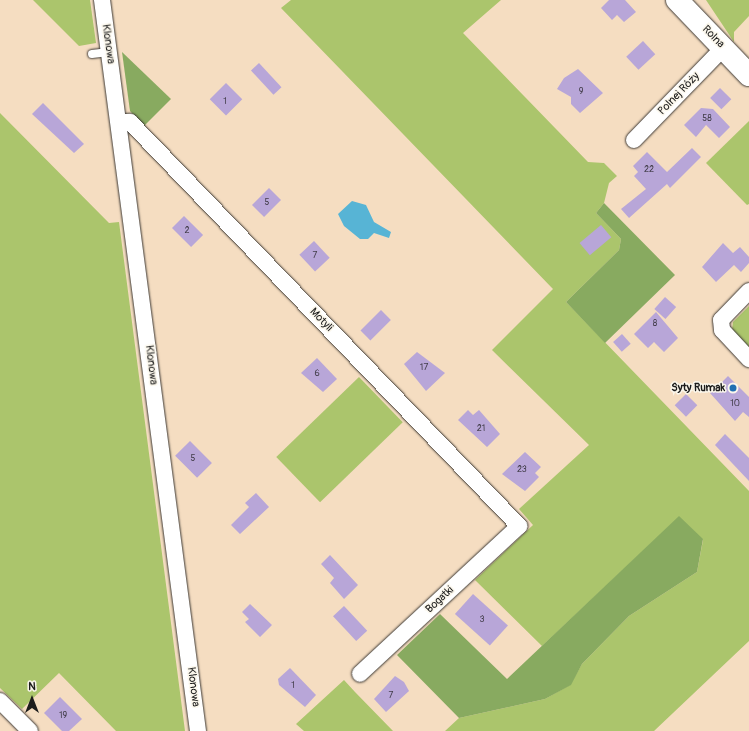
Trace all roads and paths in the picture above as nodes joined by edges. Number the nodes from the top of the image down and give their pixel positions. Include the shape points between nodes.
1 (102, 0) edge
2 (677, 0) edge
3 (724, 48) junction
4 (109, 52) junction
5 (92, 54) dead end
6 (749, 75) edge
7 (119, 122) junction
8 (634, 140) dead end
9 (749, 291) edge
10 (749, 359) edge
11 (519, 526) joint
12 (360, 674) dead end
13 (0, 701) edge
14 (30, 731) edge
15 (198, 731) edge

1 - 4 street, Klonowa
2 - 3 street, Rolna
3 - 6 street, Rolna
3 - 8 street, Polnej Róży
4 - 5 lane
4 - 7 street, Klonowa
7 - 11 street, Motyli via 130,122
7 - 15 street, Klonowa
9 - 10 street via 721,320 722,330
11 - 12 street, Bogatki
13 - 14 street

